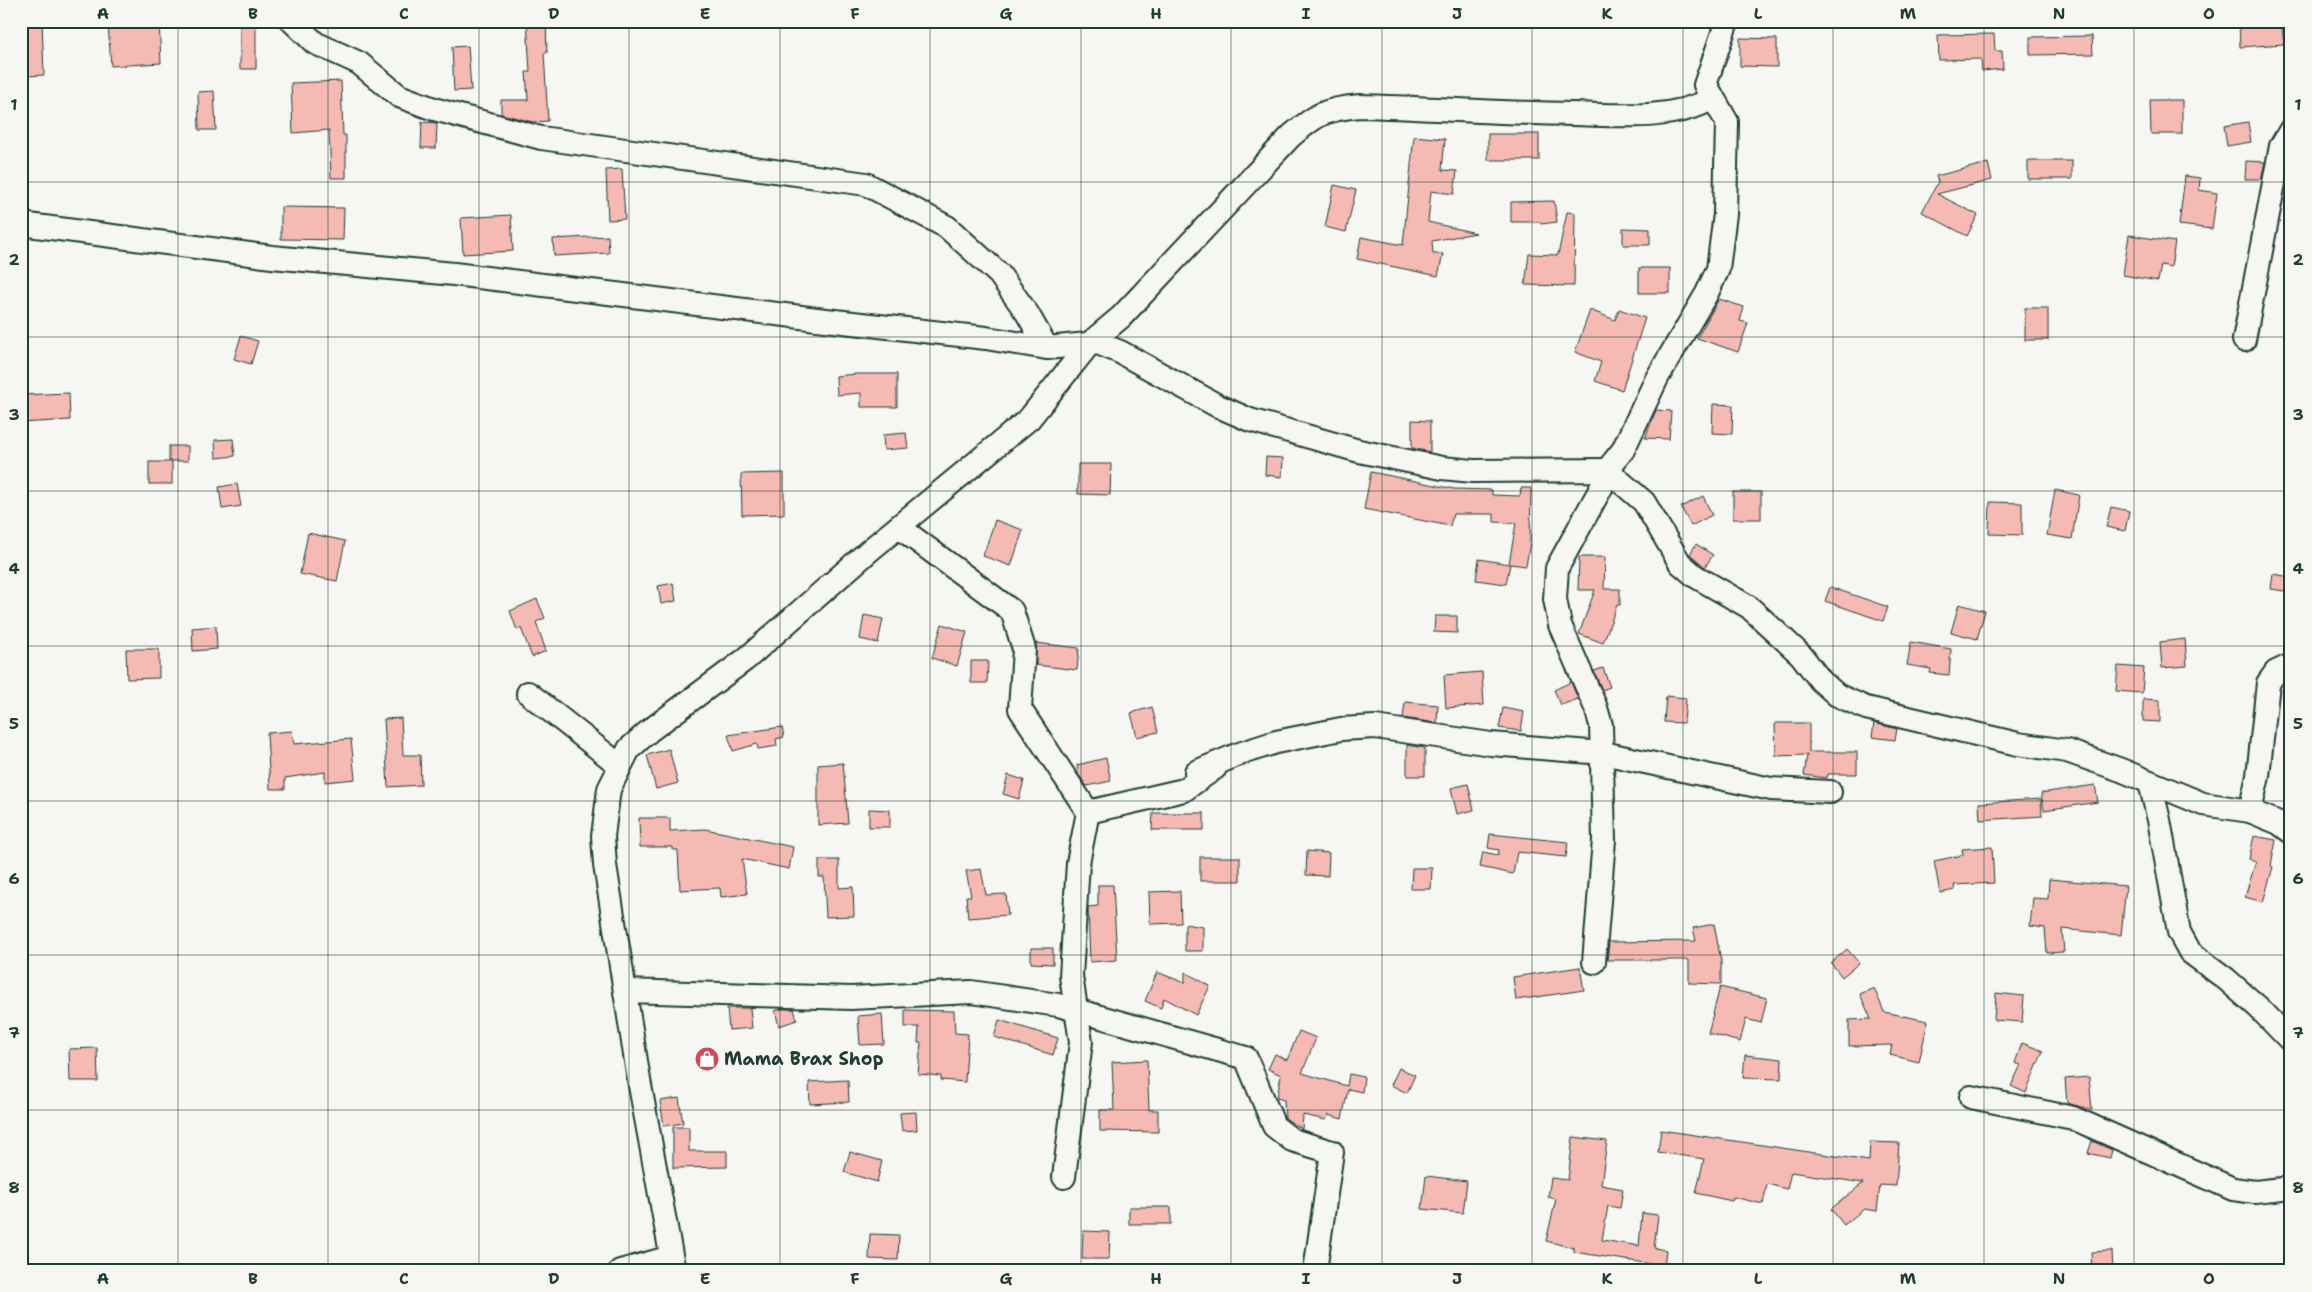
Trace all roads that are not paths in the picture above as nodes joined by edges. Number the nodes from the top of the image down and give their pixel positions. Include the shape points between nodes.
1 (292, 21) edge
2 (1727, 21) edge
3 (1706, 84) junction
4 (2291, 129) edge
5 (21, 224) edge
6 (2244, 340) dead end
7 (1090, 343) junction
8 (1047, 348) junction
9 (1607, 470) junction
10 (899, 527) junction
11 (2291, 665) edge
12 (528, 693) dead end
13 (1603, 752) junction
14 (1227, 759) junction
15 (619, 765) junction
16 (1196, 772) dead end
17 (2150, 784) junction
18 (1830, 792) dead end
19 (2250, 811) junction
20 (1088, 812) junction
21 (2291, 832) edge
22 (1594, 962) dead end
23 (625, 991) junction
24 (1076, 1011) junction
25 (2291, 1041) edge
26 (1972, 1097) dead end
27 (1064, 1177) dead end
28 (2291, 1188) edge
29 (672, 1264) edge
30 (620, 1271) edge
31 (1315, 1271) edge

1 - 8 street via 315,43 359,63 399,96 434,109 541,138 866,184 947,227 999,274
2 - 3 street
3 - 7 street via 1712,99 1652,115 1534,114 1360,106 1336,108 1316,115 1291,136 1121,317
3 - 9 street via 1727,122 1725,214 1718,268 1707,293 1657,378 1623,450
4 - 6 street via 2281,146
5 - 8 street via 272,257 454,274
7 - 8 street
7 - 9 street via 1107,345 1250,420 1359,451 1473,471
7 - 10 street via 1029,419
9 - 13 street via 1602,488 1557,568 1555,599 1569,650 1596,708
9 - 17 street via 1644,502 1680,563 1695,576 1748,607 1837,695 1866,708 2018,744 2067,751
10 - 15 street via 746,659 649,731 629,748
10 - 20 street via 1012,611 1024,649 1020,709
11 - 19 street via 2276,672 2268,683 2258,776
12 - 15 street
13 - 14 street via 1491,744 1375,727 1340,729 1300,737
13 - 18 street via 1771,789
13 - 22 street via 1604,840
14 - 16 street
14 - 20 street via 1184,790
15 - 23 street via 609,788 603,836
17 - 19 street via 2203,804
17 - 25 street via 2179,932 2190,952 2239,991
19 - 21 street via 2279,823
20 - 24 street via 1078,863 1071,976
23 - 24 street via 851,998 971,992 1058,1005
23 - 29 street
24 - 27 street via 1081,1042
24 - 31 street via 1246,1058 1274,1126 1292,1140 1332,1152
26 - 28 street via 2074,1118 2233,1189 2255,1192
29 - 30 street

